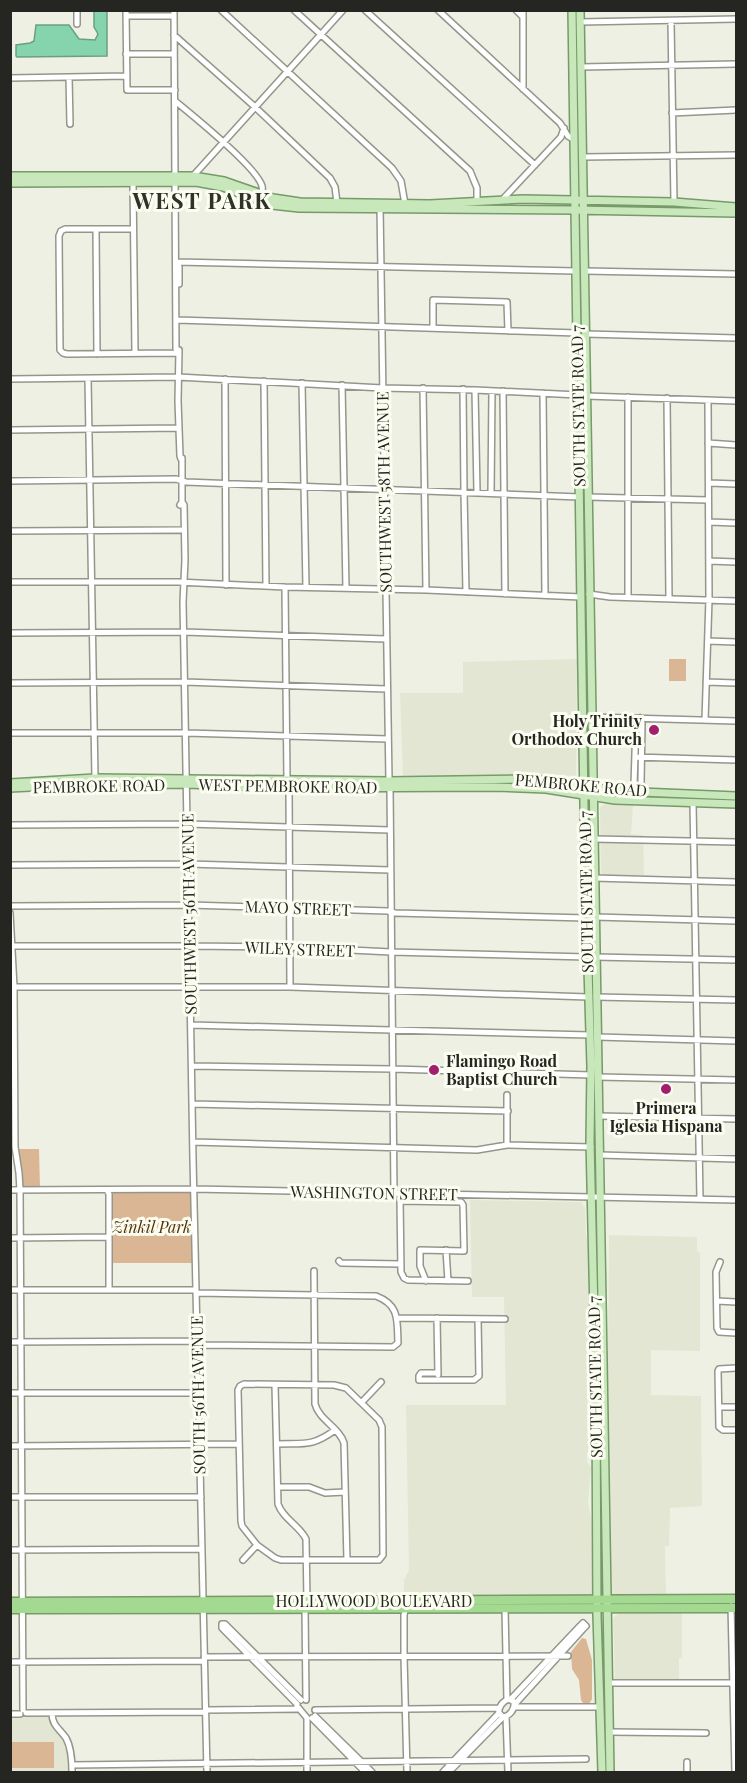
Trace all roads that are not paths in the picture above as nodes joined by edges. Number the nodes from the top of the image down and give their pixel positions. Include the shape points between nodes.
1 (77, 10) edge
2 (221, 10) edge
3 (294, 10) edge
4 (344, 10) edge
5 (366, 10) edge
6 (438, 10) edge
7 (516, 10) edge
8 (572, 10) edge
9 (580, 10) edge
10 (126, 13) edge
11 (174, 13) edge
12 (523, 14) edge
13 (736, 20) edge
14 (580, 22) junction
15 (671, 22) junction
16 (77, 24) dead end
17 (174, 34) junction
18 (321, 35) junction
19 (126, 54) junction
20 (174, 54) junction
21 (572, 56) junction
22 (736, 64) edge
23 (671, 65) junction
24 (581, 67) junction
25 (287, 71) junction
26 (572, 71) junction
27 (127, 76) junction
28 (69, 77) junction
29 (10, 78) edge
30 (582, 84) junction
31 (523, 89) junction
32 (175, 90) junction
33 (175, 100) junction
34 (255, 107) junction
35 (736, 110) edge
36 (672, 113) junction
37 (573, 118) junction
38 (70, 124) dead end
39 (562, 126) junction
40 (567, 137) junction
41 (224, 143) junction
42 (736, 154) edge
43 (672, 156) junction
44 (583, 157) junction
45 (535, 165) junction
46 (10, 176) edge
47 (194, 176) junction
48 (175, 179) junction
49 (133, 182) junction
50 (10, 183) edge
51 (516, 186) junction
52 (261, 195) junction
53 (248, 197) junction
54 (503, 198) junction
55 (523, 199) junction
56 (574, 200) junction
57 (584, 200) junction
58 (477, 201) junction
59 (674, 202) junction
60 (321, 203) junction
61 (337, 203) junction
62 (405, 204) junction
63 (279, 206) junction
64 (380, 206) junction
65 (736, 207) edge
66 (426, 210) junction
67 (574, 210) junction
68 (584, 210) junction
69 (736, 213) edge
70 (96, 229) junction
71 (133, 229) junction
72 (177, 262) junction
73 (380, 266) junction
74 (575, 271) junction
75 (585, 271) junction
76 (736, 274) edge
77 (178, 320) junction
78 (381, 326) junction
79 (433, 328) junction
80 (508, 331) junction
81 (577, 333) junction
82 (586, 334) junction
83 (736, 338) edge
84 (135, 353) junction
85 (178, 353) junction
86 (97, 354) junction
87 (178, 378) junction
88 (10, 379) edge
89 (88, 379) junction
90 (225, 379) junction
91 (264, 381) junction
92 (302, 383) junction
93 (342, 385) junction
94 (382, 388) junction
95 (423, 388) junction
96 (463, 389) junction
97 (475, 390) junction
98 (492, 391) junction
99 (503, 391) junction
100 (543, 393) junction
101 (582, 396) junction
102 (179, 397) junction
103 (628, 397) junction
104 (668, 398) junction
105 (708, 400) junction
106 (736, 401) edge
107 (178, 428) junction
108 (90, 429) junction
109 (10, 430) edge
110 (708, 443) junction
111 (736, 444) edge
112 (181, 459) junction
113 (90, 480) junction
114 (182, 480) junction
115 (10, 481) edge
116 (708, 483) junction
117 (225, 484) junction
118 (736, 484) edge
119 (265, 485) junction
120 (304, 486) junction
121 (344, 488) junction
122 (384, 489) junction
123 (424, 491) junction
124 (464, 492) junction
125 (477, 492) junction
126 (491, 493) junction
127 (504, 493) junction
128 (543, 495) junction
129 (584, 497) junction
130 (628, 497) junction
131 (669, 499) junction
132 (708, 500) junction
133 (182, 502) junction
134 (709, 522) junction
135 (736, 523) edge
136 (181, 530) junction
137 (10, 531) edge
138 (91, 531) junction
139 (709, 561) junction
140 (736, 562) edge
141 (184, 566) junction
142 (10, 582) edge
143 (92, 582) junction
144 (184, 582) junction
145 (581, 582) junction
146 (226, 585) junction
147 (266, 586) junction
148 (285, 587) junction
149 (306, 587) junction
150 (346, 588) junction
151 (386, 590) junction
152 (426, 590) junction
153 (466, 592) junction
154 (505, 594) junction
155 (589, 594) junction
156 (545, 595) junction
157 (581, 597) junction
158 (628, 597) junction
159 (669, 599) junction
160 (709, 599) junction
161 (736, 601) edge
162 (590, 609) junction
163 (184, 632) junction
164 (10, 633) edge
165 (92, 633) junction
166 (286, 636) junction
167 (386, 639) junction
168 (708, 641) junction
169 (736, 642) edge
170 (582, 646) junction
171 (591, 663) junction
172 (93, 682) junction
173 (185, 682) junction
174 (706, 682) junction
175 (10, 683) edge
176 (736, 683) edge
177 (287, 685) junction
178 (387, 689) junction
179 (592, 717) junction
180 (640, 718) junction
181 (705, 720) junction
182 (736, 721) edge
183 (95, 733) junction
184 (186, 733) junction
185 (10, 734) edge
186 (287, 736) junction
187 (388, 739) junction
188 (638, 757) junction
189 (736, 760) edge
190 (95, 778) junction
191 (130, 778) junction
192 (186, 781) junction
193 (10, 783) edge
194 (288, 784) junction
195 (390, 784) junction
196 (106, 785) junction
197 (68, 786) junction
198 (584, 786) junction
199 (593, 787) junction
200 (10, 788) edge
201 (630, 791) junction
202 (647, 792) junction
203 (584, 795) junction
204 (593, 796) junction
205 (736, 797) edge
206 (693, 803) junction
207 (736, 804) edge
208 (188, 824) junction
209 (10, 825) edge
210 (289, 827) junction
211 (390, 830) junction
212 (594, 838) junction
213 (693, 841) junction
214 (736, 842) edge
215 (189, 864) junction
216 (10, 865) edge
217 (289, 867) junction
218 (390, 870) junction
219 (594, 878) junction
220 (694, 881) junction
221 (736, 882) edge
222 (189, 905) junction
223 (10, 906) edge
224 (290, 908) junction
225 (391, 912) junction
226 (10, 913) edge
227 (595, 917) junction
228 (586, 918) junction
229 (694, 920) junction
230 (736, 921) edge
231 (13, 946) junction
232 (190, 946) junction
233 (290, 947) junction
234 (391, 952) junction
235 (591, 957) junction
236 (695, 959) junction
237 (736, 960) edge
238 (191, 986) junction
239 (14, 987) junction
240 (290, 987) junction
241 (392, 991) junction
242 (592, 997) junction
243 (696, 999) junction
244 (736, 1000) edge
245 (191, 1025) junction
246 (392, 1031) junction
247 (594, 1036) junction
248 (697, 1040) junction
249 (736, 1041) edge
250 (192, 1066) junction
251 (393, 1069) junction
252 (594, 1076) junction
253 (698, 1079) junction
254 (736, 1080) edge
255 (507, 1095) dead end
256 (192, 1104) junction
257 (394, 1109) junction
258 (507, 1111) junction
259 (599, 1116) junction
260 (698, 1119) junction
261 (736, 1119) edge
262 (193, 1142) junction
263 (507, 1145) junction
264 (591, 1146) junction
265 (393, 1148) junction
266 (600, 1155) junction
267 (699, 1158) junction
268 (736, 1159) edge
269 (10, 1190) edge
270 (20, 1190) junction
271 (107, 1190) junction
272 (194, 1190) junction
273 (397, 1194) junction
274 (596, 1197) junction
275 (700, 1199) junction
276 (736, 1200) edge
277 (400, 1201) junction
278 (109, 1237) junction
279 (10, 1238) edge
280 (20, 1238) junction
281 (446, 1250) junction
282 (339, 1261) dead end
283 (720, 1262) dead end
284 (401, 1264) junction
285 (314, 1271) dead end
286 (426, 1281) junction
287 (448, 1281) junction
288 (468, 1281) dead end
289 (10, 1290) edge
290 (20, 1290) junction
291 (109, 1290) junction
292 (196, 1291) junction
293 (314, 1294) junction
294 (594, 1298) junction
295 (717, 1301) junction
296 (736, 1302) edge
297 (602, 1310) junction
298 (397, 1318) junction
299 (437, 1318) junction
300 (478, 1319) junction
301 (505, 1319) dead end
302 (736, 1333) edge
303 (10, 1342) edge
304 (21, 1342) junction
305 (197, 1343) junction
306 (315, 1346) junction
307 (736, 1368) edge
308 (438, 1377) junction
309 (419, 1380) dead end
310 (381, 1382) dead end
311 (314, 1384) junction
312 (275, 1385) junction
313 (10, 1393) edge
314 (22, 1393) junction
315 (198, 1393) junction
316 (362, 1402) junction
317 (719, 1407) junction
318 (736, 1407) edge
319 (335, 1430) junction
320 (736, 1430) edge
321 (239, 1444) junction
322 (277, 1444) junction
323 (200, 1445) junction
324 (10, 1446) edge
325 (22, 1446) junction
326 (278, 1487) junction
327 (345, 1492) junction
328 (10, 1497) edge
329 (22, 1497) junction
330 (201, 1497) junction
331 (257, 1545) junction
332 (202, 1549) junction
333 (10, 1550) edge
334 (22, 1550) junction
335 (243, 1560) dead end
336 (307, 1560) junction
337 (347, 1560) junction
338 (512, 1600) junction
339 (497, 1601) junction
340 (10, 1602) edge
341 (408, 1603) junction
342 (734, 1603) edge
343 (602, 1604) junction
344 (203, 1605) junction
345 (306, 1605) junction
346 (22, 1606) junction
347 (10, 1609) edge
348 (469, 1609) junction
349 (505, 1609) junction
350 (582, 1628) dead end
351 (505, 1656) junction
352 (556, 1656) junction
353 (568, 1656) dead end
354 (252, 1657) junction
355 (259, 1657) junction
356 (305, 1657) junction
357 (404, 1657) junction
358 (204, 1659) junction
359 (23, 1661) junction
360 (10, 1662) edge
361 (608, 1683) junction
362 (732, 1683) junction
363 (300, 1703) junction
364 (512, 1703) junction
365 (599, 1707) junction
366 (406, 1708) junction
367 (206, 1711) junction
368 (23, 1712) junction
369 (52, 1713) junction
370 (10, 1714) edge
371 (502, 1714) junction
372 (312, 1715) junction
373 (609, 1732) junction
374 (706, 1733) dead end
375 (586, 1759) dead end
376 (407, 1760) junction
377 (307, 1761) junction
378 (357, 1761) junction
379 (457, 1761) junction
380 (507, 1761) junction
381 (207, 1762) junction
382 (687, 1762) dead end
383 (72, 1765) junction
384 (72, 1773) edge
385 (207, 1773) edge
386 (307, 1773) edge
387 (365, 1773) edge
388 (372, 1773) edge
389 (407, 1773) edge
390 (443, 1773) edge
391 (449, 1773) edge
392 (508, 1773) edge
393 (602, 1773) edge
394 (610, 1773) edge
395 (687, 1773) edge
396 (735, 1773) edge

1 - 16 street
2 - 25 street
3 - 18 street
4 - 18 street
5 - 45 street
6 - 31 street
7 - 12 street
8 - 21 main road, SOUTH STATE ROAD 7
9 - 14 main road, SOUTH STATE ROAD 7
10 - 11 street
10 - 19 street
11 - 17 street, SOUTHWEST 56TH AVENUE
12 - 31 street
13 - 15 street
14 - 15 street
14 - 24 main road, SOUTH STATE ROAD 7
15 - 23 street
17 - 20 street, SOUTHWEST 56TH AVENUE
17 - 34 street
18 - 25 street
18 - 58 street via 470,171
19 - 20 street
19 - 27 street
20 - 32 street, SOUTHWEST 56TH AVENUE
21 - 24 main road
21 - 26 main road, SOUTH STATE ROAD 7
22 - 23 street
23 - 24 street
23 - 36 street
24 - 30 main road, SOUTH STATE ROAD 7
25 - 34 street
25 - 62 street via 392,168 401,181
26 - 30 main road
26 - 37 main road, SOUTH STATE ROAD 7
27 - 28 street
27 - 32 street via 127,90
28 - 29 street
28 - 38 street
30 - 44 main road, SOUTH STATE ROAD 7
31 - 39 street
32 - 33 street, SOUTHWEST 56TH AVENUE
33 - 41 street
33 - 48 street, SOUTHWEST 56TH AVENUE
34 - 41 street
34 - 61 street via 330,178
35 - 36 street
36 - 43 street
37 - 39 street
37 - 40 main road, SOUTH STATE ROAD 7
39 - 40 street
40 - 45 street
40 - 56 main road, SOUTH STATE ROAD 7
41 - 47 street
41 - 52 street via 256,175 262,184
42 - 43 street
43 - 44 street
43 - 59 street
44 - 57 main road, SOUTH STATE ROAD 7
45 - 51 street
46 - 48 main road
47 - 48 main road
47 - 52 main road via 224,181
48 - 49 main road
48 - 53 main road via 208,183
48 - 72 street, SOUTHWEST 56TH AVENUE
49 - 50 main road
49 - 71 street
51 - 54 street
51 - 55 street
52 - 53 main road
52 - 60 main road
53 - 63 main road
54 - 55 main road
54 - 58 main road
55 - 56 main road
56 - 57 main road
56 - 67 main road, SOUTH STATE ROAD 7
57 - 59 main road
57 - 68 main road, SOUTH STATE ROAD 7
58 - 62 main road
58 - 66 main road via 470,206
59 - 65 main road
60 - 61 main road
60 - 63 main road
61 - 64 main road
62 - 64 main road
63 - 64 main road
64 - 66 main road
64 - 73 street, SOUTHWEST 58TH AVENUE
66 - 67 main road
67 - 68 main road
67 - 74 main road, SOUTH STATE ROAD 7
68 - 69 main road
68 - 75 main road, SOUTH STATE ROAD 7
70 - 71 street
70 - 86 street
70 - 86 street via 65,230 59,236 60,350
71 - 84 street
72 - 73 street
72 - 77 street, SOUTHWEST 56TH AVENUE
73 - 74 street
73 - 78 street, SOUTHWEST 58TH AVENUE
74 - 81 main road, SOUTH STATE ROAD 7
75 - 76 street
75 - 82 main road, SOUTH STATE ROAD 7
77 - 78 street
77 - 85 street, SOUTHWEST 56TH AVENUE
78 - 79 street
78 - 94 street, SOUTHWEST 58TH AVENUE
79 - 80 street
79 - 80 street via 433,300 507,302
80 - 81 street
81 - 101 main road, SOUTH STATE ROAD 7 via 578,384
82 - 83 street
82 - 101 main road, SOUTH STATE ROAD 7
84 - 85 street
84 - 86 street
85 - 87 street, SOUTHWEST 56TH AVENUE
87 - 89 street
87 - 90 street
87 - 102 street, SOUTHWEST 56TH AVENUE
88 - 89 street
89 - 108 street
90 - 91 street
90 - 117 street
91 - 92 street
91 - 119 street
92 - 93 street
92 - 120 street
93 - 94 street
93 - 121 street
94 - 95 street
94 - 122 street, SOUTHWEST 58TH AVENUE
95 - 96 street
95 - 123 street
96 - 97 street
96 - 124 street
97 - 98 street
97 - 125 street
98 - 99 street
98 - 126 street
99 - 100 street
99 - 127 street
100 - 101 street
100 - 128 street
101 - 103 street
101 - 129 main road, SOUTH STATE ROAD 7
101 - 129 main road, SOUTH STATE ROAD 7 via 586,408
102 - 107 street, SOUTHWEST 56TH AVENUE
102 - 112 street, SOUTHWEST 56TH AVENUE
103 - 104 street
103 - 130 street
104 - 105 street
104 - 131 street
105 - 106 street
105 - 110 street
107 - 108 street
107 - 112 street, SOUTHWEST 56TH AVENUE
108 - 109 street
108 - 113 street
110 - 111 street
110 - 116 street
112 - 114 street, SOUTHWEST 56TH AVENUE
113 - 114 street
113 - 115 street
113 - 138 street
114 - 117 street
114 - 133 street, SOUTHWEST 56TH AVENUE
116 - 118 street
116 - 132 street
117 - 119 street
117 - 146 street
119 - 120 street
119 - 147 street
120 - 121 street
120 - 149 street
121 - 122 street
121 - 150 street
122 - 123 street
122 - 151 street, SOUTHWEST 58TH AVENUE
123 - 124 street
123 - 152 street
124 - 125 street
124 - 153 street
125 - 126 street
126 - 127 street
127 - 128 street
127 - 154 street
128 - 129 street
128 - 156 street
129 - 130 street
129 - 145 main road, SOUTH STATE ROAD 7
129 - 155 main road, SOUTH STATE ROAD 7
130 - 131 street
130 - 158 street
131 - 132 street
131 - 159 street
132 - 134 street
133 - 136 street, SOUTHWEST 56TH AVENUE
133 - 141 street, SOUTHWEST 56TH AVENUE
134 - 135 street
134 - 139 street
136 - 138 street
136 - 141 street, SOUTHWEST 56TH AVENUE
137 - 138 street
138 - 143 street
139 - 140 street
139 - 160 street
141 - 144 street, SOUTHWEST 56TH AVENUE
142 - 143 street
143 - 144 street
143 - 165 street
144 - 146 street
144 - 163 street, SOUTHWEST 56TH AVENUE
145 - 155 main road
145 - 157 main road, SOUTH STATE ROAD 7
146 - 147 street
147 - 148 street
148 - 149 street
148 - 166 street
149 - 150 street
150 - 151 street
151 - 152 street
151 - 167 street, SOUTHWEST 58TH AVENUE
152 - 153 street
153 - 154 street
154 - 156 street
155 - 158 street
155 - 162 main road, SOUTH STATE ROAD 7
156 - 157 street
157 - 162 main road
157 - 170 main road, SOUTH STATE ROAD 7
158 - 159 street
159 - 160 street
160 - 161 street
160 - 168 street
162 - 171 main road, SOUTH STATE ROAD 7
163 - 165 street
163 - 166 street
163 - 173 street, SOUTHWEST 56TH AVENUE
164 - 165 street
165 - 172 street
166 - 167 street
166 - 177 street
167 - 178 street, SOUTHWEST 58TH AVENUE
168 - 169 street
168 - 174 street
170 - 171 main road
170 - 198 main road, SOUTH STATE ROAD 7
171 - 179 main road, SOUTH STATE ROAD 7
172 - 173 street
172 - 175 street
172 - 183 street
173 - 177 street
173 - 184 street, SOUTHWEST 56TH AVENUE
174 - 176 street
174 - 181 street
177 - 178 street
177 - 186 street
178 - 187 street, SOUTHWEST 58TH AVENUE
179 - 180 street
179 - 199 main road, SOUTH STATE ROAD 7
180 - 181 street
180 - 188 street via 636,722
181 - 182 street
183 - 184 street
183 - 185 street
183 - 190 street
184 - 186 street
184 - 192 street, SOUTHWEST 56TH AVENUE
186 - 187 street
186 - 194 street
187 - 195 street, SOUTHWEST 58TH AVENUE
188 - 189 street
188 - 201 street
188 - 202 street via 641,783
190 - 191 main road, PEMBROKE ROAD
190 - 193 main road, PEMBROKE ROAD
190 - 197 main road
191 - 192 main road, PEMBROKE ROAD
191 - 196 main road
192 - 194 main road, WEST PEMBROKE ROAD
192 - 194 main road, WEST PEMBROKE ROAD
192 - 196 main road, PEMBROKE ROAD
192 - 208 street, SOUTHWEST 56TH AVENUE
194 - 195 main road, WEST PEMBROKE ROAD
194 - 195 main road, WEST PEMBROKE ROAD
194 - 210 street
195 - 198 main road, PEMBROKE ROAD via 519,778
195 - 203 main road, PEMBROKE ROAD via 526,788
195 - 211 street, SOUTHWEST 58TH AVENUE
196 - 197 main road, PEMBROKE ROAD
197 - 200 main road, PEMBROKE ROAD
198 - 199 main road, PEMBROKE ROAD
198 - 203 main road, SOUTH STATE ROAD 7
199 - 201 main road, PEMBROKE ROAD
199 - 204 main road, SOUTH STATE ROAD 7
201 - 202 main road, PEMBROKE ROAD
202 - 205 main road, PEMBROKE ROAD
203 - 204 main road, PEMBROKE ROAD
203 - 228 main road, SOUTH STATE ROAD 7
204 - 206 main road, PEMBROKE ROAD
204 - 212 main road, SOUTH STATE ROAD 7
205 - 206 main road via 700,797
206 - 207 main road, PEMBROKE ROAD
206 - 213 street
208 - 209 street
208 - 210 street
208 - 215 street, SOUTHWEST 56TH AVENUE
210 - 211 street
210 - 217 street
211 - 218 street, SOUTHWEST 58TH AVENUE
212 - 213 street
212 - 219 main road, SOUTH STATE ROAD 7
213 - 214 street
213 - 220 street
215 - 216 street
215 - 217 street
215 - 222 street, SOUTHWEST 56TH AVENUE
217 - 218 street
217 - 224 street
218 - 225 street, SOUTHWEST 58TH AVENUE
219 - 220 street
219 - 227 main road, SOUTH STATE ROAD 7
220 - 221 street
220 - 229 street
222 - 223 street, MAYO STREET
222 - 224 street, MAYO STREET
222 - 232 street, SOUTHWEST 56TH AVENUE
224 - 225 street, MAYO STREET
224 - 233 street
225 - 228 street, MAYO STREET
225 - 234 street, SOUTHWEST 58TH AVENUE
226 - 231 street
227 - 229 street
227 - 235 main road, SOUTH STATE ROAD 7
228 - 235 main road, SOUTH STATE ROAD 7
229 - 230 street
229 - 236 street
231 - 232 street, WILEY STREET
231 - 239 street
232 - 233 street, WILEY STREET
232 - 238 street, SOUTHWEST 56TH AVENUE
233 - 234 street, WILEY STREET
233 - 240 street
234 - 235 street, WILEY STREET
234 - 241 street, SOUTHWEST 58TH AVENUE
235 - 236 street, WILEY STREET
235 - 242 main road, SOUTH STATE ROAD 7
235 - 242 main road, SOUTH STATE ROAD 7 via 595,968
236 - 237 street, WILEY STREET
236 - 243 street
238 - 239 street
238 - 240 street
238 - 245 street, SOUTHWEST 56TH AVENUE
239 - 270 street via 15,1147
240 - 241 street
241 - 242 street
241 - 246 street, SOUTHWEST 58TH AVENUE
242 - 243 street
242 - 247 main road, SOUTH STATE ROAD 7
243 - 244 street
243 - 248 street
245 - 246 street
245 - 250 street, SOUTHWEST 56TH AVENUE
246 - 247 street
246 - 251 street, SOUTHWEST 58TH AVENUE
247 - 248 street
247 - 252 main road, SOUTH STATE ROAD 7
247 - 252 main road, SOUTH STATE ROAD 7
248 - 249 street
248 - 253 street
250 - 251 street
250 - 256 street, SOUTHWEST 56TH AVENUE
251 - 252 street
251 - 257 street, SOUTHWEST 58TH AVENUE
252 - 253 street
252 - 259 main road, SOUTH STATE ROAD 7
252 - 264 main road, SOUTH STATE ROAD 7
253 - 254 street
253 - 260 street
255 - 258 street
256 - 257 street
256 - 262 street, SOUTHWEST 56TH AVENUE
257 - 258 street
257 - 265 street, SOUTHWEST 58TH AVENUE
258 - 263 street
259 - 260 street
259 - 266 main road, SOUTH STATE ROAD 7
260 - 261 street
260 - 267 street
262 - 265 street
262 - 272 street, SOUTHWEST 56TH AVENUE
263 - 264 street
263 - 265 street via 477,1150
264 - 274 main road, SOUTH STATE ROAD 7
265 - 273 street, SOUTHWEST 58TH AVENUE
266 - 267 street
266 - 274 main road, SOUTH STATE ROAD 7
267 - 268 street
267 - 275 street
269 - 270 street, WASHINGTON STREET
270 - 271 street, WASHINGTON STREET
270 - 280 street
271 - 272 street, WASHINGTON STREET
271 - 278 street
272 - 273 street, WASHINGTON STREET
272 - 292 street, SOUTH 56TH AVENUE
273 - 274 street, WASHINGTON STREET
273 - 277 street, SOUTHWEST 58TH AVENUE
274 - 275 street, WASHINGTON STREET
274 - 294 main road, SOUTH STATE ROAD 7
274 - 297 main road, SOUTH STATE ROAD 7
275 - 276 street, WASHINGTON STREET
277 - 281 street via 461,1202 464,1251
277 - 284 street, SOUTHWEST 58TH AVENUE
278 - 280 street
278 - 291 street
279 - 280 street
280 - 290 street
281 - 286 street via 420,1250 420,1266
281 - 287 street
282 - 284 street
283 - 295 street via 716,1272
284 - 286 street via 404,1278
285 - 293 street
286 - 287 street
287 - 288 street
289 - 290 street
290 - 291 street
290 - 304 street
291 - 292 street
292 - 293 street
292 - 305 street, SOUTH 56TH AVENUE
293 - 298 street via 376,1296 389,1303
293 - 306 street
294 - 297 main road
294 - 343 main road, SOUTH STATE ROAD 7
295 - 296 street
295 - 302 street via 719,1332
297 - 343 main road, SOUTH STATE ROAD 7
298 - 299 street
298 - 306 street via 396,1346
299 - 300 street
299 - 308 street
300 - 301 street
300 - 308 street via 477,1379
303 - 304 street
304 - 305 street
304 - 314 street
305 - 306 street
305 - 315 street, SOUTH 56TH AVENUE
306 - 311 street
307 - 317 street via 719,1369
308 - 309 street
310 - 316 street
311 - 312 street
311 - 316 street via 346,1388
311 - 319 street via 317,1411
312 - 321 street via 240,1386
312 - 322 street
313 - 314 street
314 - 315 street
314 - 325 street
315 - 323 street, SOUTH 56TH AVENUE
316 - 337 street via 382,1427 383,1555 379,1560
317 - 318 street
317 - 320 street via 721,1429
319 - 322 street via 311,1443
319 - 327 street via 344,1443
321 - 323 street
321 - 331 street via 241,1521
322 - 326 street
323 - 325 street
323 - 330 street, SOUTH 56TH AVENUE
324 - 325 street
325 - 329 street
326 - 327 street
326 - 336 street via 281,1512 306,1539
327 - 337 street
328 - 329 street
329 - 330 street
329 - 334 street
330 - 332 street, SOUTH 56TH AVENUE
331 - 335 street
331 - 336 street via 281,1560
332 - 334 street
332 - 344 street, SOUTH 56TH AVENUE
333 - 334 street
334 - 346 street
336 - 337 street
336 - 345 street
338 - 339 highway, HOLLYWOOD BOULEVARD
338 - 343 highway, HOLLYWOOD BOULEVARD
338 - 349 highway
339 - 341 highway, HOLLYWOOD BOULEVARD
339 - 348 highway via 471,1605
340 - 346 highway, HOLLYWOOD BOULEVARD
341 - 345 highway, HOLLYWOOD BOULEVARD
341 - 348 highway, HOLLYWOOD BOULEVARD
341 - 357 street
342 - 343 highway, HOLLYWOOD BOULEVARD
342 - 362 street
343 - 349 highway, HOLLYWOOD BOULEVARD
343 - 361 main road, SOUTH STATE ROAD 7
343 - 365 main road, SOUTH STATE ROAD 7
344 - 345 highway, HOLLYWOOD BOULEVARD
344 - 345 highway, HOLLYWOOD BOULEVARD via 275,1609
344 - 346 highway, HOLLYWOOD BOULEVARD
344 - 358 street, SOUTH 56TH AVENUE
345 - 356 street
346 - 347 highway, HOLLYWOOD BOULEVARD
346 - 359 street
348 - 349 highway, HOLLYWOOD BOULEVARD
349 - 351 street
350 - 352 street
351 - 352 street
351 - 357 street
351 - 364 street
352 - 353 street
352 - 364 street
354 - 355 street
354 - 355 street via 222,1624
354 - 358 street
354 - 363 street
355 - 356 street
355 - 363 street
356 - 357 street
356 - 363 street
357 - 366 street
358 - 359 street
358 - 367 street, SOUTH 56TH AVENUE
359 - 360 street
359 - 368 street
361 - 362 street
361 - 373 main road, SOUTH STATE ROAD 7
362 - 396 street
363 - 367 street
363 - 372 street
363 - 372 street
364 - 365 street
364 - 371 street
364 - 371 street
365 - 393 main road, SOUTH STATE ROAD 7
366 - 371 street
366 - 372 street
366 - 376 street
367 - 369 street
367 - 381 street, SOUTH 56TH AVENUE
368 - 369 street
368 - 370 street
369 - 383 street via 52,1721 67,1740
371 - 379 street
371 - 380 street
372 - 377 street
372 - 378 street
373 - 374 street
373 - 394 main road, SOUTH STATE ROAD 7
375 - 380 street
376 - 378 street
376 - 379 street
376 - 389 street
377 - 378 street
377 - 381 street
377 - 386 street
378 - 387 street
378 - 388 street
379 - 380 street
379 - 390 street
379 - 391 street
380 - 392 street
381 - 383 street
381 - 385 street, SOUTH 56TH AVENUE
382 - 395 street
383 - 384 street

